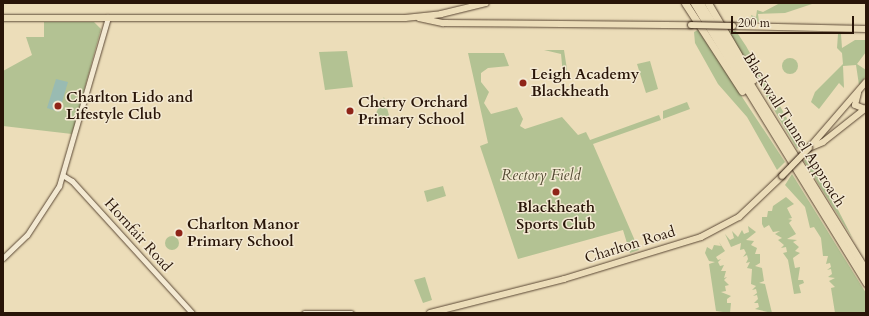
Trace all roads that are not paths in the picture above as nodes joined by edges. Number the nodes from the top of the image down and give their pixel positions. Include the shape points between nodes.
1 (486, 3) edge
2 (685, 3) edge
3 (694, 3) edge
4 (700, 3) edge
5 (708, 3) edge
6 (444, 14) junction
7 (108, 17) junction
8 (3, 18) edge
9 (418, 18) junction
10 (448, 22) junction
11 (866, 29) edge
12 (866, 82) edge
13 (860, 90) junction
14 (866, 108) edge
15 (768, 113) junction
16 (761, 117) junction
17 (819, 136) junction
18 (823, 142) junction
19 (809, 148) junction
20 (64, 176) junction
21 (3, 258) edge
22 (866, 271) edge
23 (866, 283) edge
24 (192, 313) edge
25 (304, 313) edge
26 (351, 313) edge
27 (430, 313) edge

1 - 6 main road
2 - 16 highway via 727,70
3 - 16 highway
4 - 15 highway, Blackwall Tunnel Approach
5 - 15 highway via 744,61
6 - 9 main road
6 - 10 main road
7 - 8 main road
7 - 9 main road
7 - 20 street
9 - 10 main road
10 - 11 main road, bridge via 687,24
12 - 13 main road, Charlton Road
13 - 14 main road via 855,104
13 - 17 main road, Charlton Road
14 - 18 main road, Charlton Road
15 - 22 highway, Blackwall Tunnel Approach
16 - 23 highway, Blackwall Tunnel Approach
17 - 18 main road
17 - 19 main road, Charlton Road
18 - 19 main road, Charlton Road
19 - 27 main road, Charlton Road, bridge via 739,217 700,236 564,279
20 - 21 street via 27,235
20 - 24 street, Hornfair Road
25 - 26 street

